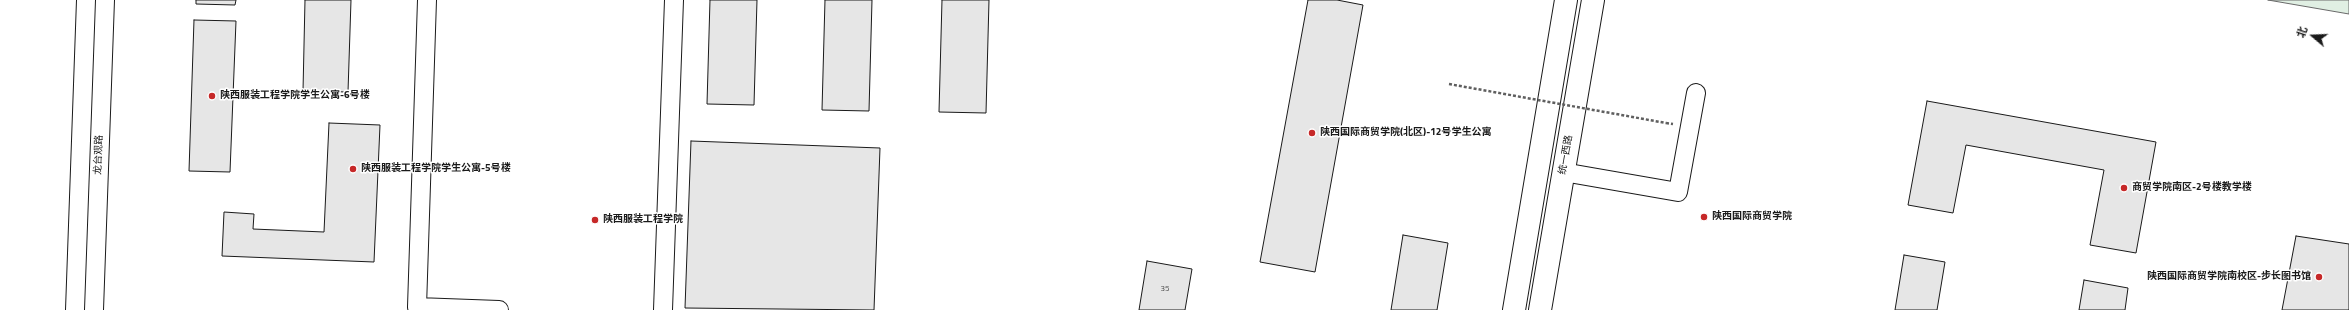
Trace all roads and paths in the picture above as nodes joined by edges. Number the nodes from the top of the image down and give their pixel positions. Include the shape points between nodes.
1 (86, 0) edge
2 (105, 0) edge
3 (427, 0) edge
4 (674, 0) edge
5 (1566, 0) edge
6 (1593, 0) edge
7 (1449, 84) dead end
8 (1696, 93) dead end
9 (1666, 123) dead end
10 (1563, 172) junction
11 (75, 310) edge
12 (94, 310) edge
13 (499, 310) edge
14 (663, 310) edge
15 (1514, 310) edge
16 (1540, 310) edge

1 - 11 street, 龙台观路
2 - 12 street, 龙台观路
3 - 13 street via 417,307
4 - 14 street
5 - 15 main road
6 - 10 main road, 统一西路
7 - 9 path, bridge
8 - 10 street via 1678,192
10 - 16 main road, 统一西路

